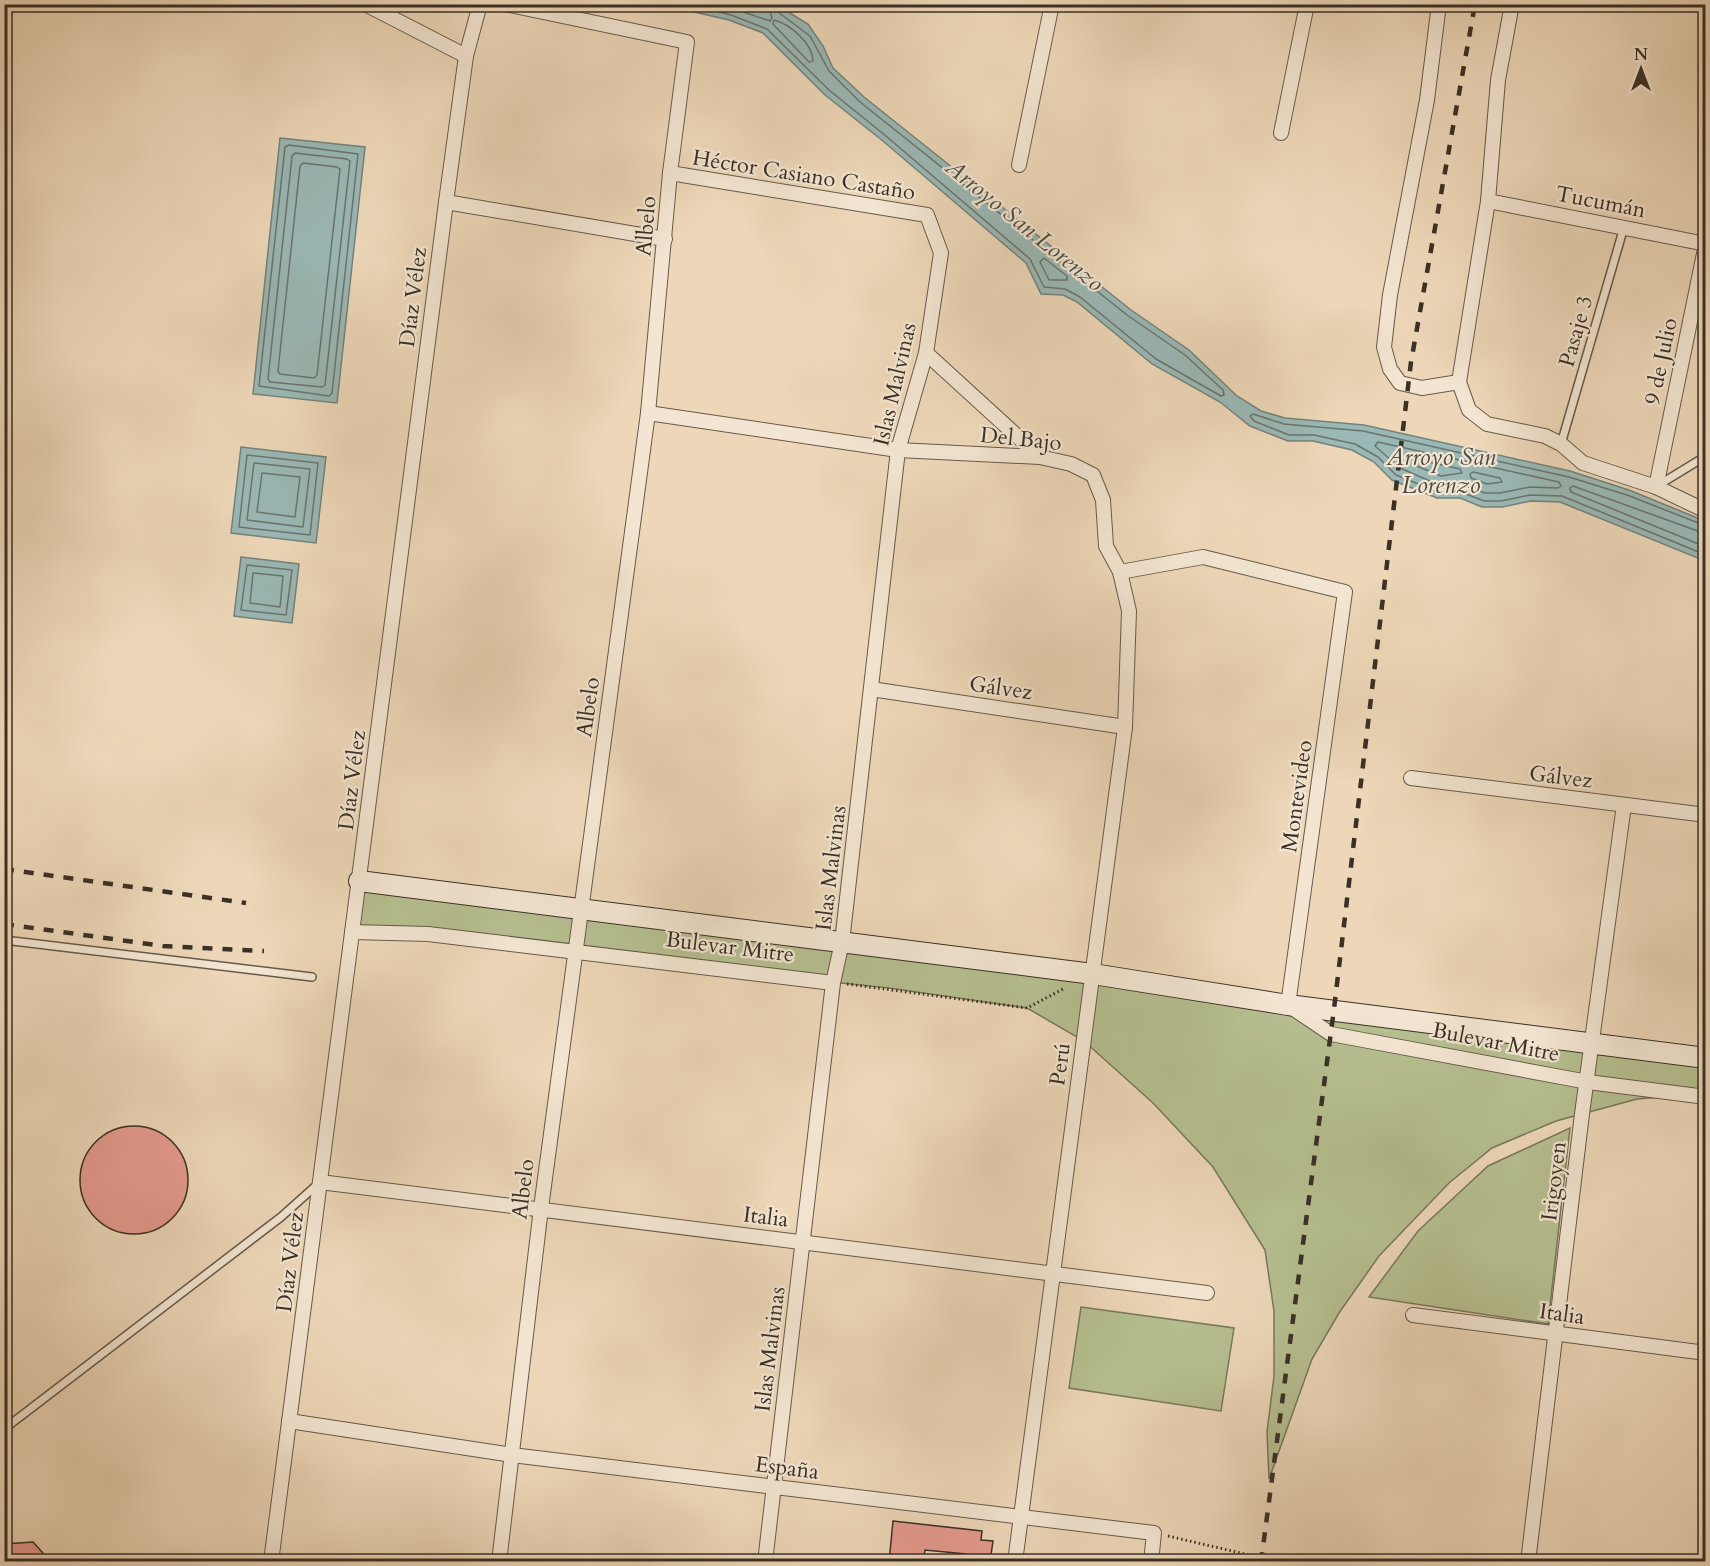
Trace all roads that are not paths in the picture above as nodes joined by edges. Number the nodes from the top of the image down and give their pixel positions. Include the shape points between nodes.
1 (365, 4) edge
2 (480, 4) edge
3 (505, 4) edge
4 (1052, 4) edge
5 (1307, 4) edge
6 (1439, 4) edge
7 (1512, 4) edge
8 (466, 56) junction
9 (1281, 133) dead end
10 (1019, 165) dead end
11 (670, 173) junction
12 (1488, 201) junction
13 (446, 202) junction
14 (1624, 227) junction
15 (665, 239) junction
16 (1706, 244) edge
17 (941, 253) joint
18 (926, 353) junction
19 (1459, 382) junction
20 (648, 413) junction
21 (1561, 444) junction
22 (898, 450) junction
23 (1706, 456) edge
24 (1040, 457) junction
25 (1656, 487) junction
26 (1706, 511) edge
27 (1120, 572) junction
28 (872, 689) junction
29 (1125, 727) junction
30 (1411, 778) dead end
31 (1624, 805) junction
32 (1706, 815) edge
33 (359, 881) junction
34 (581, 908) junction
35 (352, 932) junction
36 (4, 940) edge
37 (842, 942) junction
38 (574, 952) junction
39 (1093, 974) junction
40 (312, 977) dead end
41 (833, 982) junction
42 (1288, 1005) junction
43 (1593, 1044) junction
44 (1706, 1058) edge
45 (1588, 1082) junction
46 (1706, 1097) edge
47 (320, 1182) junction
48 (541, 1208) junction
49 (804, 1242) junction
50 (1053, 1273) junction
51 (1207, 1293) dead end
52 (1413, 1315) dead end
53 (1556, 1334) junction
54 (1706, 1353) edge
55 (289, 1421) junction
56 (4, 1429) edge
57 (513, 1455) junction
58 (773, 1487) junction
59 (1021, 1515) junction
60 (271, 1562) edge
61 (499, 1562) edge
62 (765, 1562) edge
63 (1015, 1562) edge
64 (1151, 1562) edge
65 (1528, 1562) edge

1 - 8 street
2 - 8 street, Díaz Vélez
3 - 11 street, Albelo via 687,42
4 - 10 street
5 - 9 street
6 - 19 street via 1384,347 1390,369 1400,382 1422,388
7 - 12 street via 1498,80
8 - 13 street, Díaz Vélez
11 - 15 street, Albelo
11 - 17 street, Héctor Casiano Castaño via 927,216
12 - 14 street, Tucumán
12 - 19 street
13 - 15 street
13 - 33 street, Díaz Vélez
14 - 16 street, Tucumán
14 - 21 lane, Pasaje 3
15 - 20 street, Albelo
16 - 25 street, 9 de Julio
17 - 18 street, Islas Malvinas
18 - 22 street, Islas Malvinas
18 - 24 street
19 - 21 street via 1469,410 1486,424 1545,436
20 - 22 street, Del Bajo
20 - 34 street, Albelo
21 - 25 street via 1583,463
22 - 24 street, Del Bajo
22 - 28 street, Islas Malvinas
23 - 25 lane
24 - 27 street, Del Bajo via 1071,464 1093,475 1103,501 1106,546
25 - 26 street
27 - 29 street, Perú via 1129,611
27 - 42 street, Montevideo via 1203,557 1345,592
28 - 29 street, Gálvez
28 - 37 street, Islas Malvinas
29 - 39 street, Perú
30 - 31 street, Gálvez
31 - 32 street, Gálvez
31 - 43 street, Irigoyen
33 - 34 street, Bulevar Mitre
33 - 35 street, Díaz Vélez
34 - 37 street, Bulevar Mitre
34 - 38 street, Albelo
35 - 38 street, Bulevar Mitre via 428,934
35 - 47 street, Díaz Vélez
36 - 40 lane
37 - 39 street, Bulevar Mitre
37 - 41 street, Islas Malvinas
38 - 41 street, Bulevar Mitre
38 - 48 street, Albelo
39 - 42 street, Bulevar Mitre
39 - 50 street, Perú
41 - 49 street, Islas Malvinas
42 - 43 street, Bulevar Mitre
42 - 45 street, Bulevar Mitre via 1331,1034
43 - 44 street, Bulevar Mitre
43 - 45 street, Irigoyen
45 - 46 street, Bulevar Mitre
45 - 53 street, Irigoyen
47 - 48 street, Italia
47 - 55 street, Díaz Vélez
47 - 56 lane via 281,1217
48 - 49 street, Italia
48 - 57 street, Albelo
49 - 50 street, Italia
49 - 58 street, Islas Malvinas
50 - 51 street, Italia
50 - 59 street, Perú
52 - 53 street, Italia
53 - 54 street, Italia
53 - 65 street, Irigoyen
55 - 57 street, España
55 - 60 street, Díaz Vélez
57 - 58 street, España
57 - 61 street, Albelo
58 - 59 street, España
58 - 62 street, Islas Malvinas
59 - 63 street, Perú
59 - 64 street, España via 1154,1533

